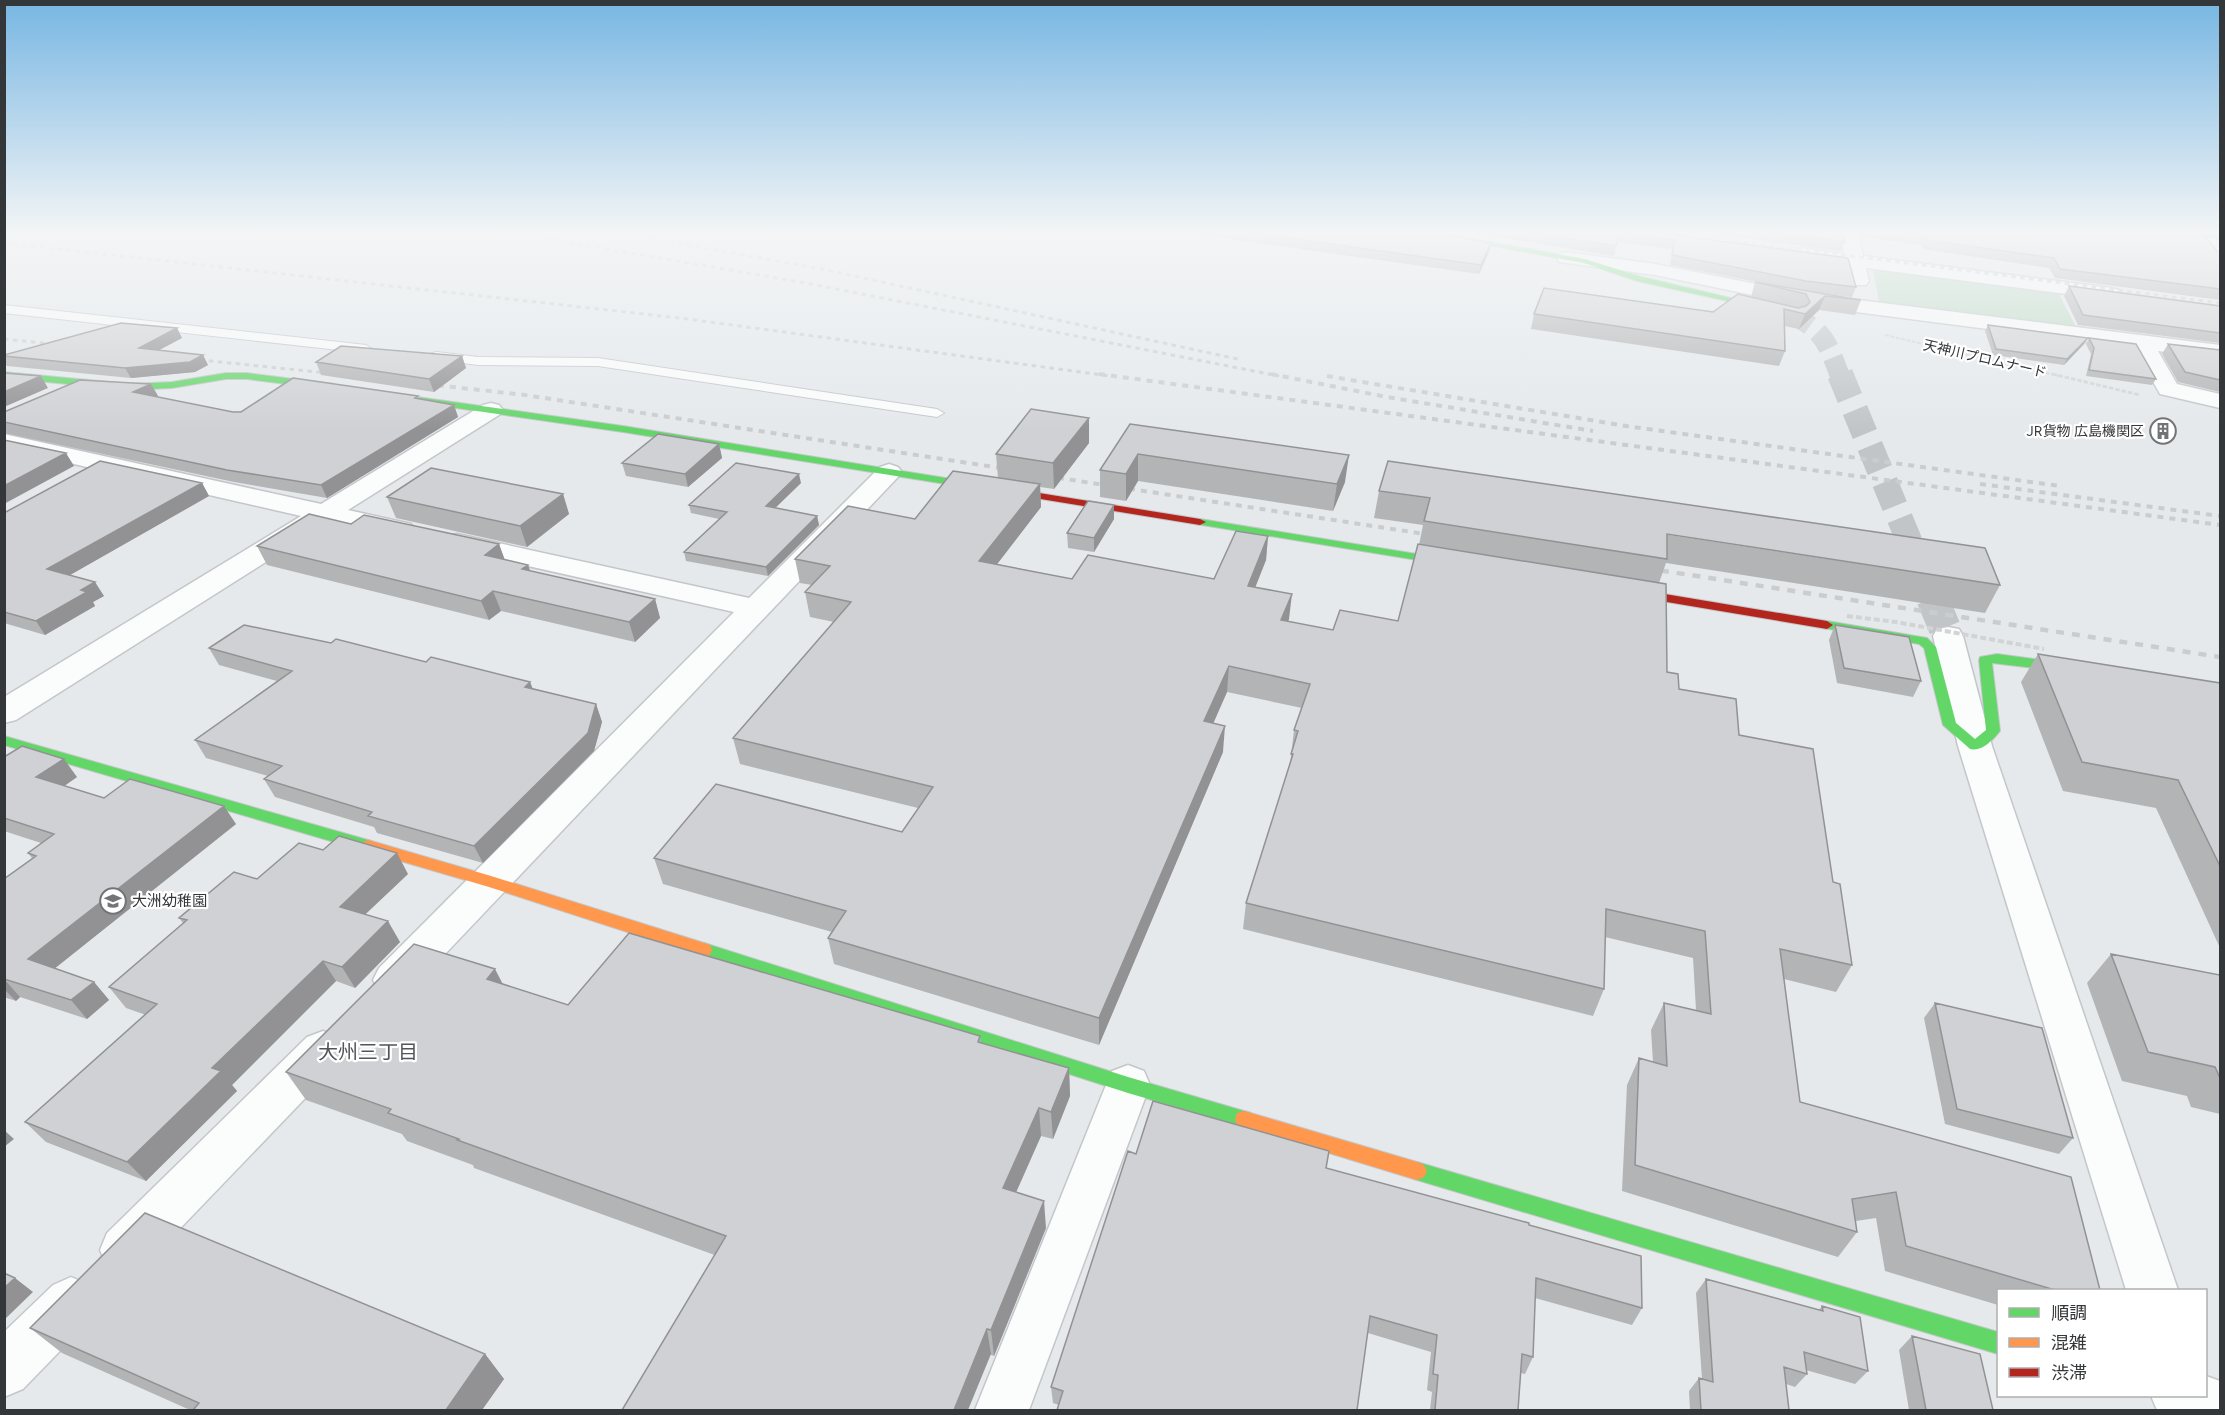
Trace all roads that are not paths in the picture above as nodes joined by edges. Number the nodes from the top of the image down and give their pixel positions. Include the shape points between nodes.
1 (1722, 298) edge
2 (1779, 298) edge
3 (1866, 298) edge
4 (4, 309) edge
5 (1782, 312) tunnel mouth
6 (1873, 323) junction
7 (2142, 342) junction
8 (385, 351) edge
9 (2220, 352) edge
10 (420, 355) edge
11 (4, 375) edge
12 (86, 382) junction
13 (351, 390) edge
14 (381, 394) edge
15 (45, 401) edge
16 (2220, 401) edge
17 (491, 410) junction
18 (937, 413) dead end
19 (4, 441) edge
20 (103, 463) junction
21 (889, 472) junction
22 (74, 480) edge
23 (325, 513) junction
24 (1473, 566) edge
25 (1614, 589) edge
26 (755, 608) junction
27 (1948, 636) tunnel mouth
28 (2088, 671) edge
29 (4, 712) edge
30 (4, 740) edge
31 (1975, 746) junction
32 (491, 882) junction
33 (1128, 1085) junction
34 (2152, 1289) edge
35 (1997, 1343) edge
36 (4, 1371) edge
37 (1002, 1410) edge

1 - 5 street
2 - 6 street
3 - 6 street
4 - 8 lane
6 - 7 street
7 - 9 street
7 - 16 street via 2168,389
10 - 18 lane via 478,361 597,362
11 - 12 street
12 - 13 street via 131,387 247,376
12 - 15 street
14 - 17 street
17 - 21 street
17 - 23 street
19 - 20 street
20 - 22 street
20 - 23 street
21 - 24 street
21 - 26 street
23 - 26 street
23 - 29 street
25 - 31 street via 1923,641 1930,647 1950,725
26 - 32 street
27 - 31 street
28 - 31 street via 1997,658 1985,660 1993,731
30 - 32 street
31 - 34 street
32 - 33 street
32 - 36 street
33 - 35 street
33 - 37 street

